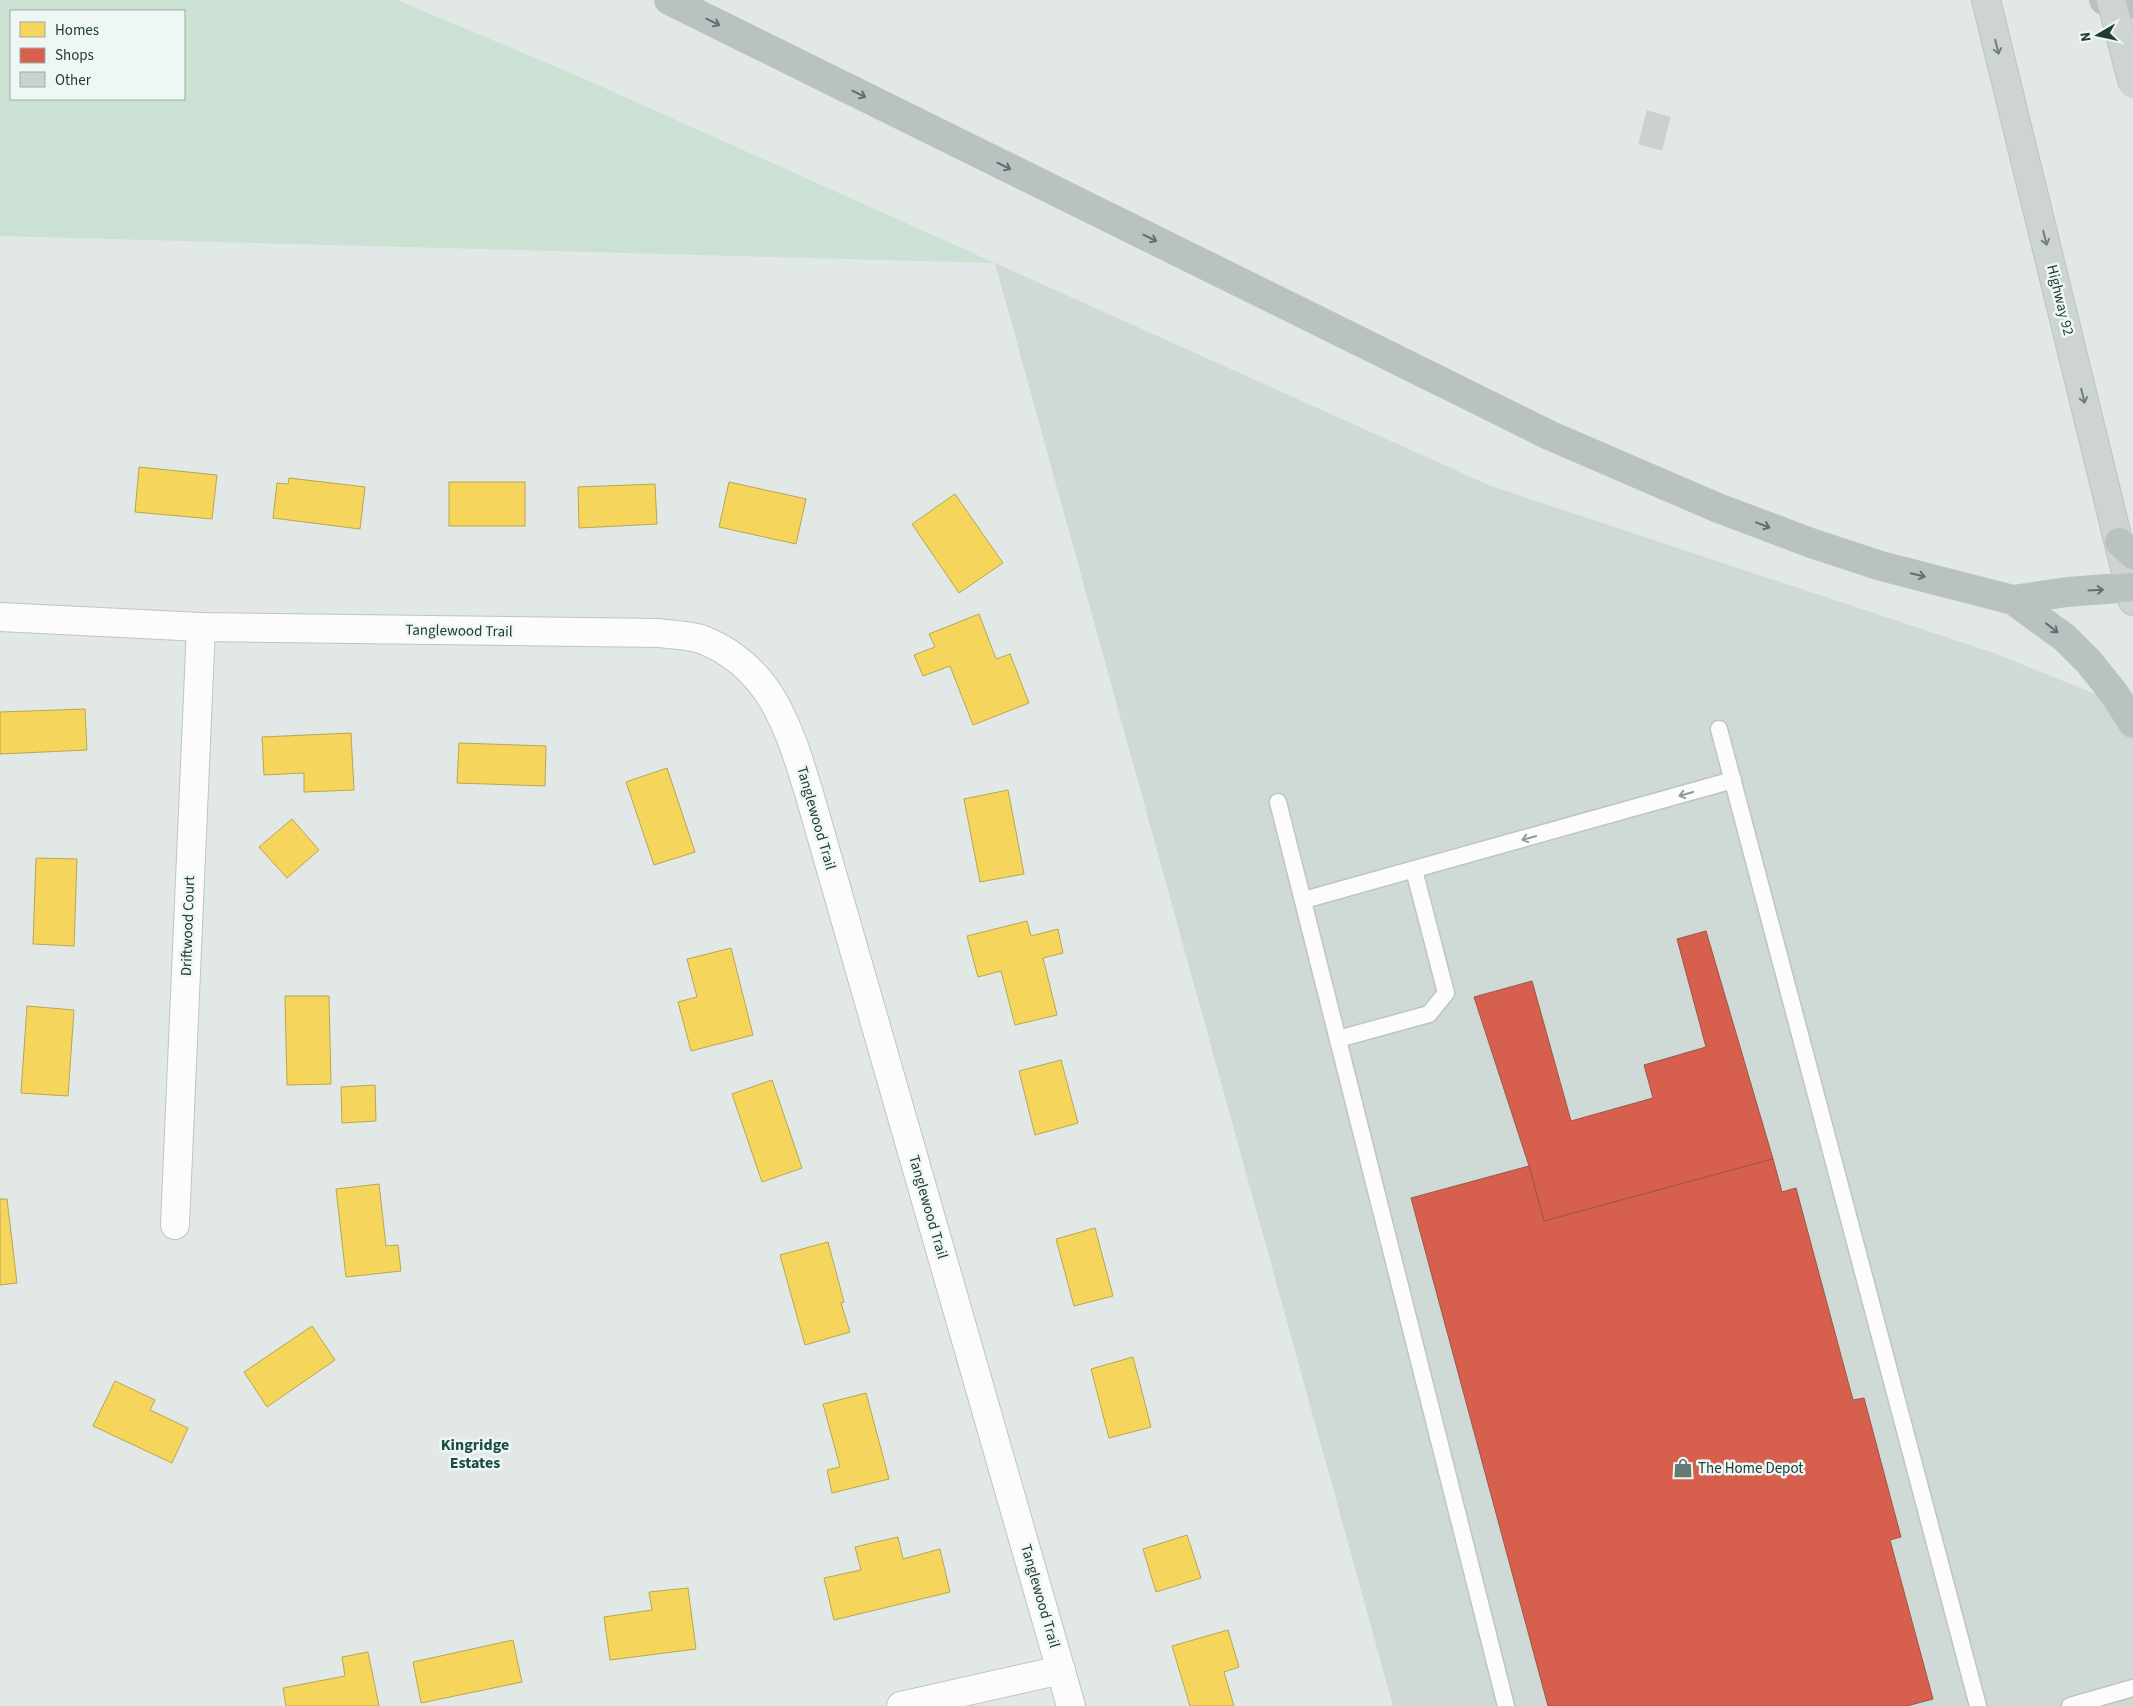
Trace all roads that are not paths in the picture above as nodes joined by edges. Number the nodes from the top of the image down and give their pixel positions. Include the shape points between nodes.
1 (669, 0) edge
2 (1986, 0) edge
3 (2104, 0) edge
4 (2111, 0) edge
5 (2133, 4) edge
6 (2133, 84) edge
7 (2126, 548) edge
8 (2132, 592) edge
9 (2013, 600) junction
10 (0, 617) edge
11 (201, 627) junction
12 (2133, 723) edge
13 (1719, 729) dead end
14 (1732, 780) junction
15 (1278, 802) dead end
16 (1414, 870) junction
17 (1304, 900) junction
18 (1338, 1039) junction
19 (175, 1225) dead end
20 (1061, 1670) junction
21 (2133, 1688) edge
22 (901, 1706) edge
23 (1071, 1706) edge
24 (1506, 1706) edge
25 (1978, 1706) edge
26 (2070, 1706) edge

1 -> 9 highway via 1615,465 1811,543 1881,566
2 -> 7 main road, Highway 92
3 - 5 highway
4 - 6 main road, bridge
7 - 8 main road, Highway 92
9 -> 8 highway via 2067,592
9 -> 12 highway via 2065,638 2089,662
10 - 11 street, Tanglewood Trail
11 - 19 street, Driftwood Court
11 - 20 street, Tanglewood Trail via 659,634 699,638 732,654 758,678 780,710 804,775
13 - 14 lane
14 -> 16 lane
14 - 25 lane
15 - 17 lane
16 - 17 lane
16 - 18 lane via 1446,993 1430,1014
17 - 18 lane
18 - 24 lane
20 - 22 street
20 - 23 street, Tanglewood Trail
21 - 26 lane

